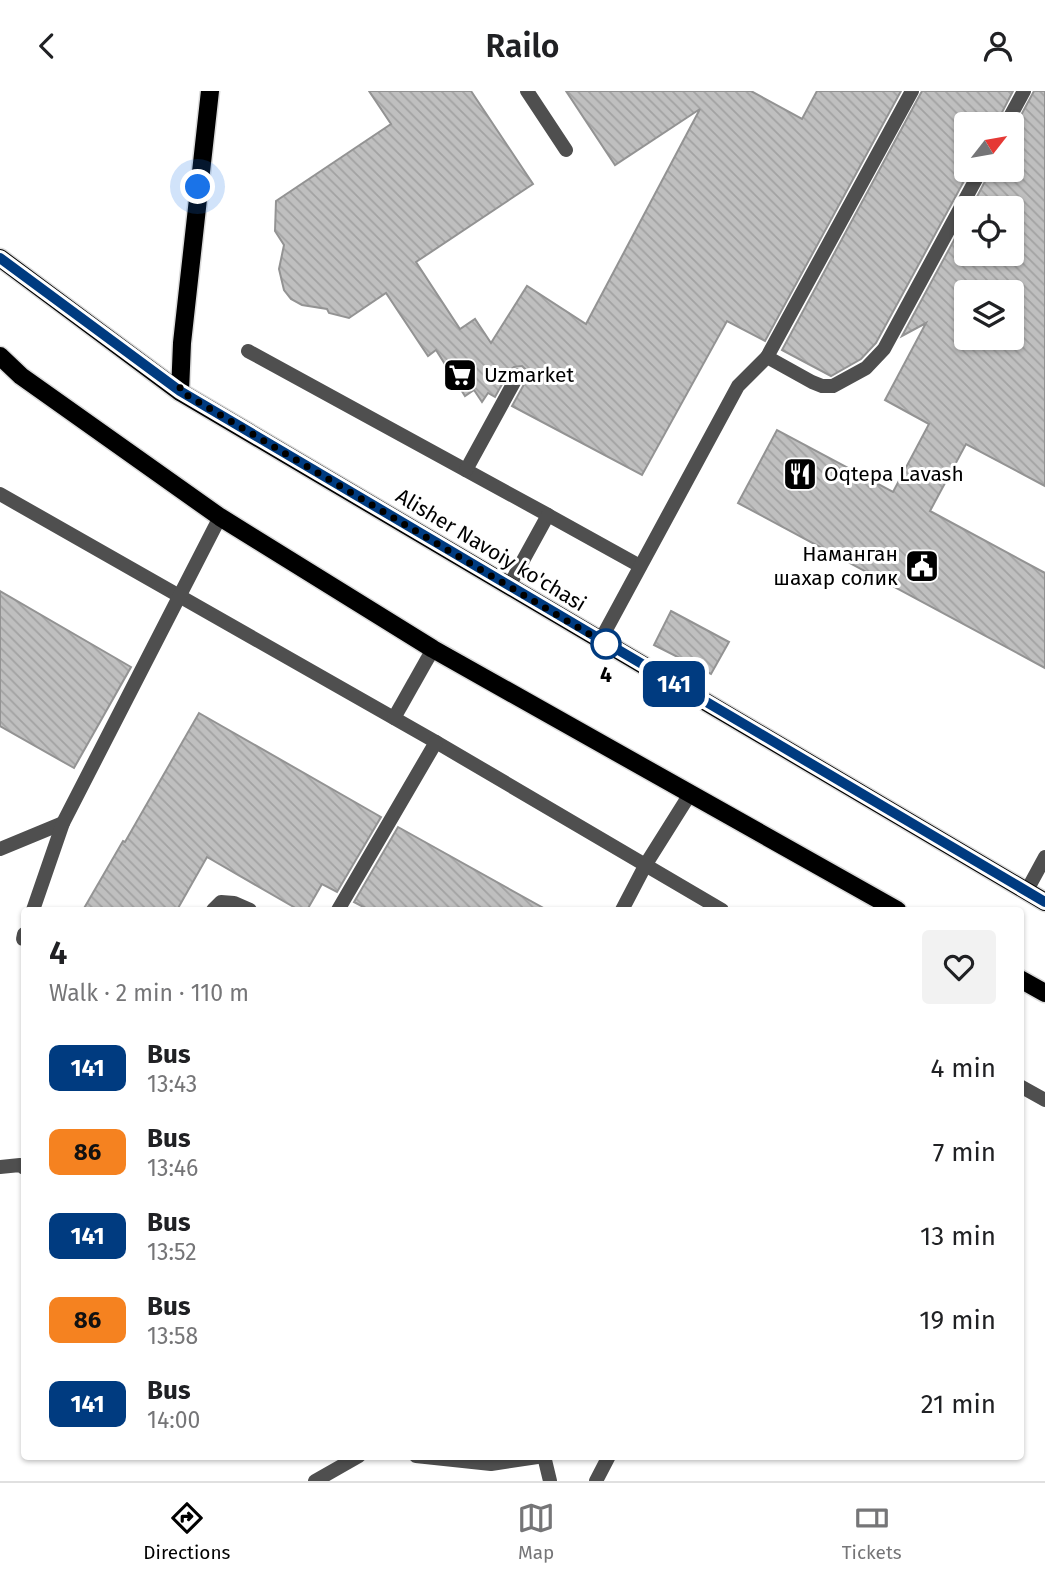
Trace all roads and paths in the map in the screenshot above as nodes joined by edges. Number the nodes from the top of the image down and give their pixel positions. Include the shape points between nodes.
1 (210, 91) edge
2 (527, 91) edge
3 (912, 91) edge
4 (1024, 91) edge
5 (1013, 112) edge
6 (566, 150) dead end
7 (974, 182) edge
8 (0, 258) edge
9 (248, 351) dead end
10 (0, 356) edge
11 (767, 357) junction
12 (517, 375) dead end
13 (180, 391) junction
14 (466, 470) junction
15 (0, 494) edge
16 (548, 515) junction
17 (220, 517) junction
18 (640, 566) junction
19 (509, 586) junction
20 (179, 598) junction
21 (600, 641) junction
22 (433, 649) junction
23 (394, 718) junction
24 (436, 741) junction
25 (690, 794) junction
26 (63, 823) junction
27 (0, 849) edge
28 (1045, 857) edge
29 (646, 864) junction
30 (1026, 892) junction
31 (1045, 902) edge
32 (34, 907) edge
33 (216, 907) edge
34 (243, 907) edge
35 (340, 907) edge
36 (624, 907) edge
37 (717, 907) edge
38 (892, 907) edge
39 (1024, 981) edge
40 (1045, 993) edge
41 (1024, 1088) edge
42 (1045, 1100) edge
43 (21, 1166) edge
44 (0, 1167) edge
45 (352, 1460) edge
46 (454, 1460) edge
47 (518, 1460) edge
48 (545, 1460) edge
49 (607, 1460) edge
50 (316, 1481) edge
51 (550, 1481) edge
52 (596, 1481) edge

1 - 13 main road via 181,343
2 - 6 street
3 - 11 street
4 - 5 street
7 - 11 street via 876,359 844,381 822,386
8 - 13 main road, Alisher Navoiy ko'chasi
9 - 14 street
10 - 17 main road
11 - 18 street via 738,386
12 - 14 street
13 - 19 main road, Alisher Navoiy ko'chasi
14 - 16 street
15 - 20 street
16 - 18 street
16 - 19 street
17 - 20 street
17 - 22 main road
18 - 21 street
19 - 21 main road, Alisher Navoiy ko'chasi
20 - 23 street
20 - 26 street
21 - 30 main road, Alisher Navoiy ko'chasi
22 - 23 street
22 - 25 main road
23 - 24 street
24 - 29 street
24 - 35 street
25 - 29 street
25 - 38 main road
26 - 27 street
26 - 32 street
28 - 30 street
29 - 36 street
29 - 37 street
30 - 31 main road, Alisher Navoiy ko'chasi
33 - 34 street via 221,902
39 - 40 main road
41 - 42 street
43 - 44 street
45 - 50 street
46 - 47 street via 491,1464
48 - 51 street
49 - 52 street

